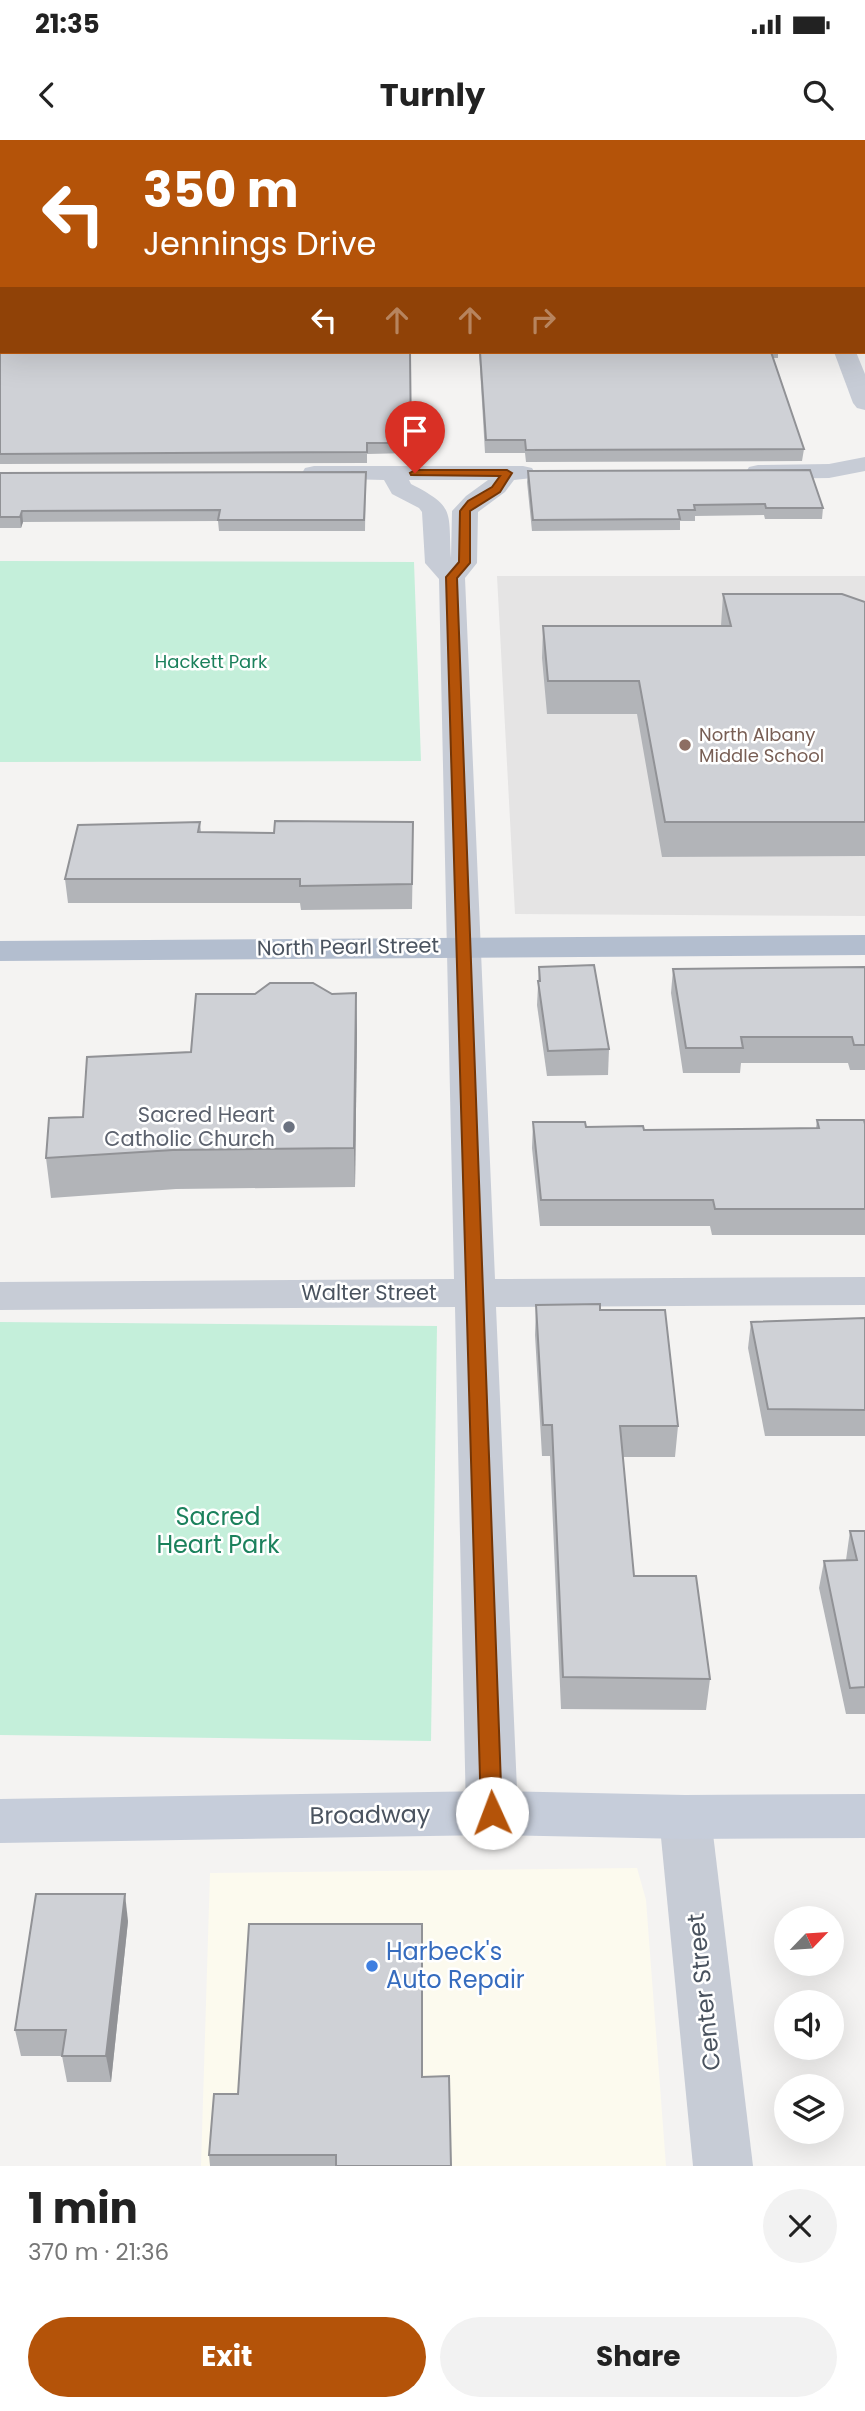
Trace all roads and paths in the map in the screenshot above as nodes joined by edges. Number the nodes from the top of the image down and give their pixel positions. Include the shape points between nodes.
1 (846, 354) edge
2 (865, 403) edge
3 (865, 464) edge
4 (729, 472) edge
5 (294, 473) edge
6 (392, 473) junction
7 (507, 473) junction
8 (549, 473) edge
9 (452, 577) junction
10 (865, 945) edge
11 (464, 946) junction
12 (0, 951) edge
13 (865, 1291) edge
14 (475, 1292) junction
15 (0, 1296) edge
16 (492, 1813) junction
17 (865, 1816) edge
18 (685, 1817) junction
19 (0, 1821) edge
20 (723, 2166) edge

1 - 2 street
3 - 4 street via 829,471
5 - 6 street
6 - 7 street
6 - 9 street via 401,489 435,511 438,563
7 - 8 street
7 - 9 street via 496,489 465,511 464,563
9 - 11 street
10 - 11 main road, North Pearl Street
11 - 12 main road, North Pearl Street
11 - 14 street
13 - 14 street, Walter Street
14 - 15 street, Walter Street
14 - 16 street
16 - 18 street, Broadway
16 - 19 street, Broadway
17 - 18 street, Broadway
18 - 20 street, Center Street

